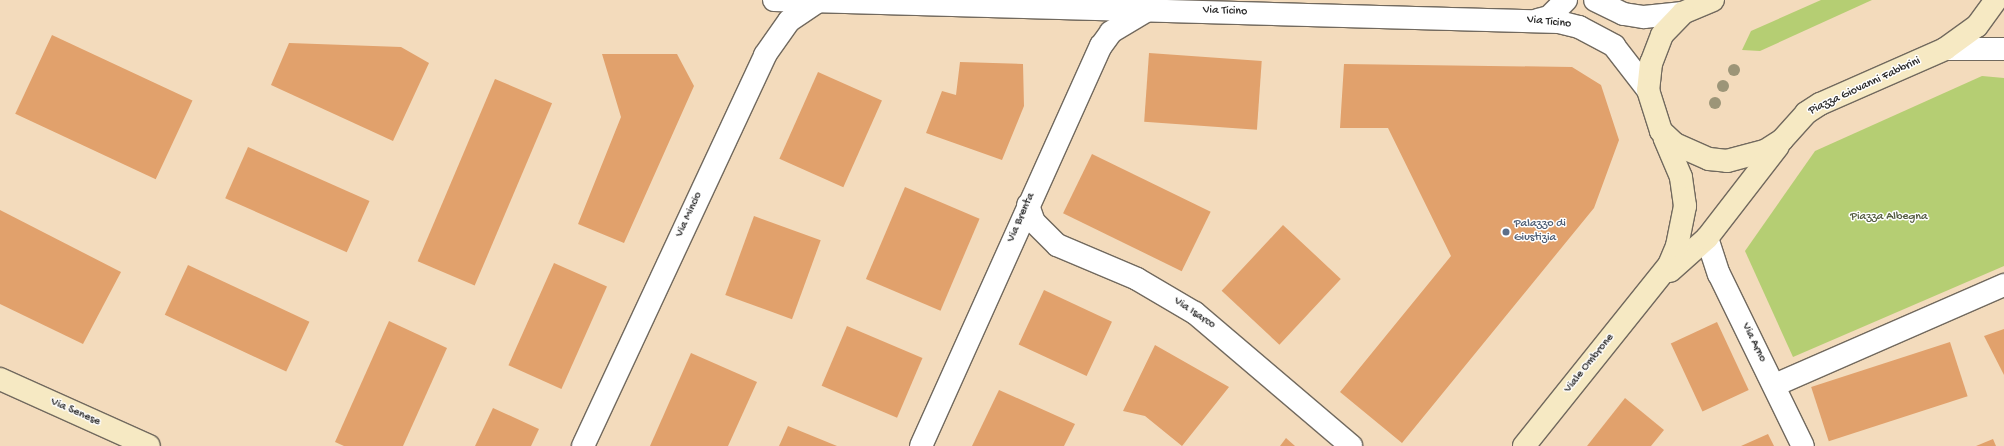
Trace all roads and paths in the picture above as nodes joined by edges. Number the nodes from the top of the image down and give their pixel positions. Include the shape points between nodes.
1 (774, 0) edge
2 (1566, 0) edge
3 (1595, 0) edge
4 (1713, 0) edge
5 (1996, 0) edge
6 (816, 1) edge
7 (1148, 10) junction
8 (1683, 13) junction
9 (1538, 20) junction
10 (1945, 49) junction
11 (2004, 49) edge
12 (1648, 90) junction
13 (1661, 131) junction
14 (1782, 140) junction
15 (1028, 205) junction
16 (1707, 238) junction
17 (1658, 282) junction
18 (2004, 285) edge
19 (0, 380) edge
20 (1774, 385) junction
21 (149, 446) edge
22 (583, 446) edge
23 (921, 446) edge
24 (1351, 446) edge
25 (1524, 446) edge
26 (1803, 446) edge

1 - 6 street, Via Ticino
2 - 9 street via 1549,17
3 - 8 street via 1624,14 1644,17
4 - 8 main road
5 - 10 main road, Piazza Giovanni Fabbrini via 1977,26
6 - 7 street, Via Ticino
6 - 22 street, Via Mincio via 789,21 765,55
7 - 9 street, Via Ticino
7 - 15 street, Via Brenta via 1115,28 1101,46
8 - 12 main road via 1671,23 1654,49
9 - 12 street, Via Ticino via 1579,27 1598,35 1628,59
10 - 11 street
10 - 14 main road, Piazza Giovanni Fabbrini via 1820,104 1798,119
12 - 13 main road
13 - 14 main road, Piazza Giovanni Fabbrini via 1691,153 1727,161 1747,158
13 - 17 main road, Viale Ombrone via 1681,177 1685,206 1677,246
14 - 16 main road, Viale Ombrone
15 - 23 street, Via Brenta
15 - 24 street, Via Isarco via 1034,222 1057,245 1137,279 1195,313
16 - 17 main road, Viale Ombrone
16 - 20 street, Via Arno via 1719,274
17 - 25 main road, Viale Ombrone
18 - 20 street
19 - 21 main road, Via Senese
20 - 26 street, Via Arno

